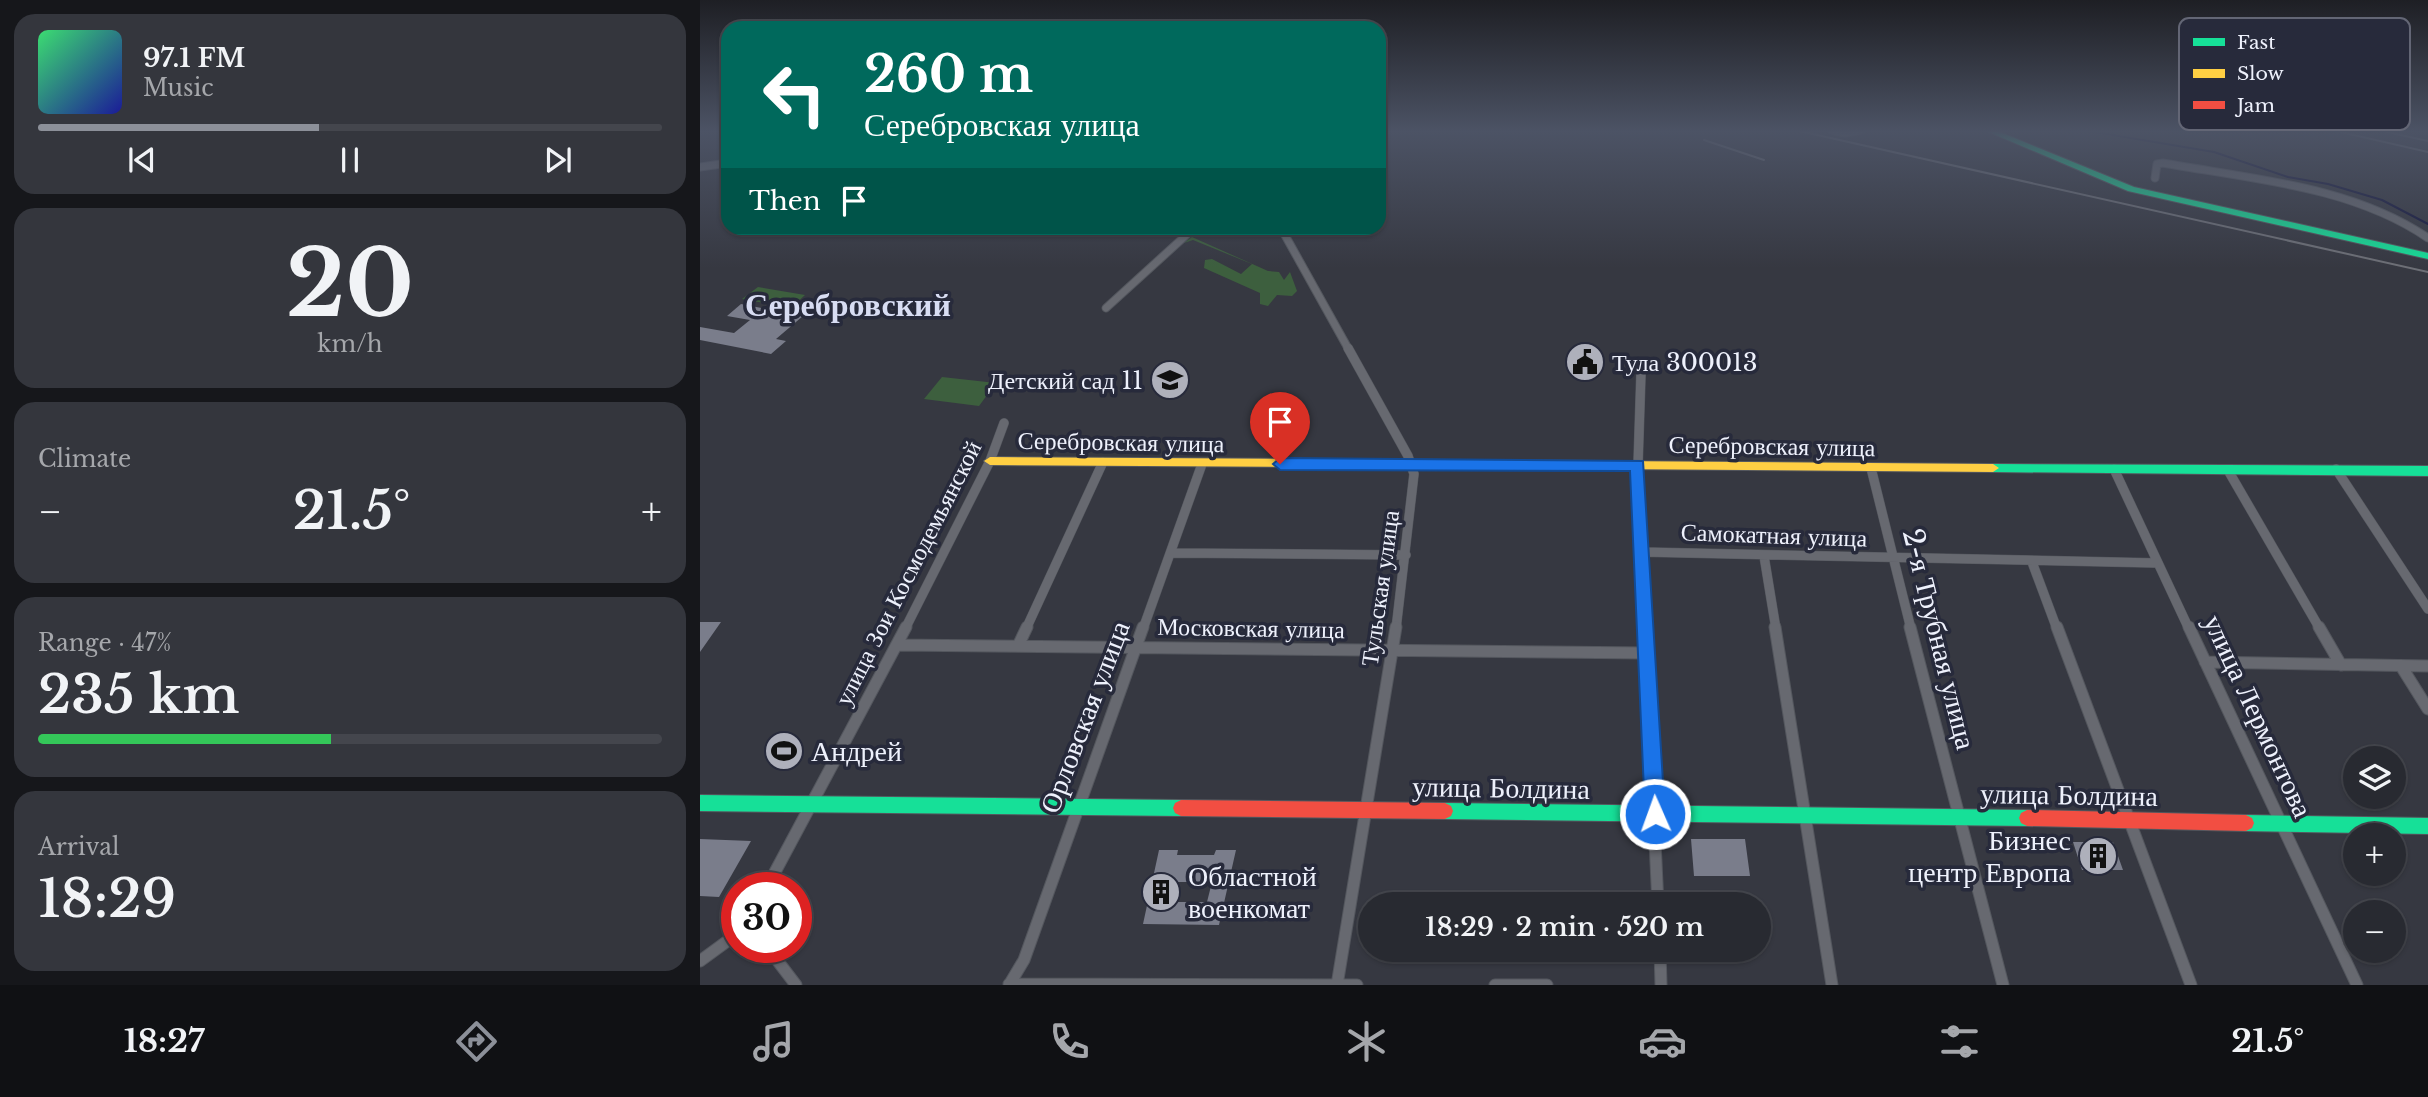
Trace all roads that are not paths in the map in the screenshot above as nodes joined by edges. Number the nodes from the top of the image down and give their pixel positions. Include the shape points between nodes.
1 (2099, 176) edge
2 (2228, 176) edge
3 (1186, 235) edge
4 (1285, 235) edge
5 (2428, 238) edge
6 (2428, 256) edge
7 (1106, 308) dead end
8 (1642, 373) dead end
9 (1004, 423) dead end
10 (990, 461) junction
11 (1103, 461) junction
12 (1411, 463) junction
13 (1202, 464) junction
14 (1638, 466) junction
15 (1871, 468) junction
16 (2114, 469) junction
17 (2336, 470) junction
18 (2428, 471) edge
19 (2229, 472) junction
20 (1642, 552) junction
21 (1172, 553) junction
22 (1406, 555) junction
23 (1764, 556) junction
24 (1893, 559) junction
25 (2032, 562) junction
26 (2157, 562) junction
27 (2428, 609) edge
28 (897, 645) junction
29 (1018, 646) junction
30 (1138, 648) junction
31 (1393, 651) junction
32 (1646, 653) junction
33 (2205, 662) junction
34 (2341, 665) junction
35 (2401, 666) junction
36 (2428, 666) edge
37 (2428, 709) edge
38 (700, 803) edge
39 (811, 805) junction
40 (1078, 807) junction
41 (1365, 811) junction
42 (1655, 814) junction
43 (1803, 815) junction
44 (1957, 817) junction
45 (2127, 821) junction
46 (2281, 823) junction
47 (2428, 826) edge
48 (775, 872) edge
49 (1658, 892) edge
50 (721, 946) edge
51 (700, 961) edge
52 (1660, 962) edge
53 (781, 963) edge
54 (796, 985) edge
55 (1009, 985) edge
56 (1337, 985) edge
57 (1357, 985) edge
58 (1495, 985) edge
59 (1548, 985) edge
60 (1661, 985) edge
61 (1832, 985) edge
62 (2003, 985) edge
63 (2192, 985) edge
64 (2357, 985) edge

1 - 6 street via 2131,189
2 - 5 street via 2338,198 2402,218
3 - 7 street
4 - 12 street, Тульская улица
8 - 14 street
9 - 10 street, улица Зои Космодемьянской
10 - 11 street, Серебровская улица
10 - 28 street, улица Зои Космодемьянской
11 - 13 street, Серебровская улица
11 - 29 street
12 - 13 street, Серебровская улица
12 - 14 street, Серебровская улица
12 - 22 street, Тульская улица via 1413,500
13 - 21 street, Орловская улица
14 - 15 street, Серебровская улица
14 - 20 street
15 - 16 street, Серебровская улица
15 - 24 street, 2-я Трубная улица
16 - 19 street, Серебровская улица
16 - 26 street, улица Лермонтова
17 - 18 street, Серебровская улица
17 - 19 street, Серебровская улица
17 - 27 street
19 - 34 street
20 - 23 street, Самокатная улица
20 - 32 street
21 - 22 street
21 - 30 street, Орловская улица
22 - 31 street, Тульская улица
23 - 24 street, Самокатная улица
23 - 43 street
24 - 25 street, Самокатная улица
24 - 44 street, 2-я Трубная улица
25 - 26 street, Самокатная улица
25 - 45 street
26 - 33 street, улица Лермонтова
28 - 29 street, Московская улица
28 - 39 street, улица Зои Космодемьянской
29 - 30 street, Московская улица
30 - 31 street, Московская улица
30 - 40 street, Орловская улица
31 - 32 street, Московская улица
31 - 41 street, Тульская улица
32 - 42 street
33 - 34 street
33 - 46 street, улица Лермонтова
34 - 35 street
35 - 36 street
35 - 37 street
38 - 39 street, улица Болдина
39 - 40 street, улица Болдина
39 - 48 street, улица Зои Космодемьянской
40 - 41 street, улица Болдина
40 - 55 street, Орловская улица via 1024,960
41 - 42 street, улица Болдина
41 - 56 street, Тульская улица
42 - 43 street, улица Болдина
42 - 49 street
43 - 44 street, улица Болдина
43 - 61 street
44 - 45 street, улица Болдина
44 - 62 street, 2-я Трубная улица
45 - 46 street, улица Болдина
45 - 63 street
46 - 47 street, улица Болдина
46 - 64 street, улица Лермонтова
50 - 51 street
52 - 60 street
53 - 54 street
55 - 56 street
56 - 57 street
58 - 59 street

